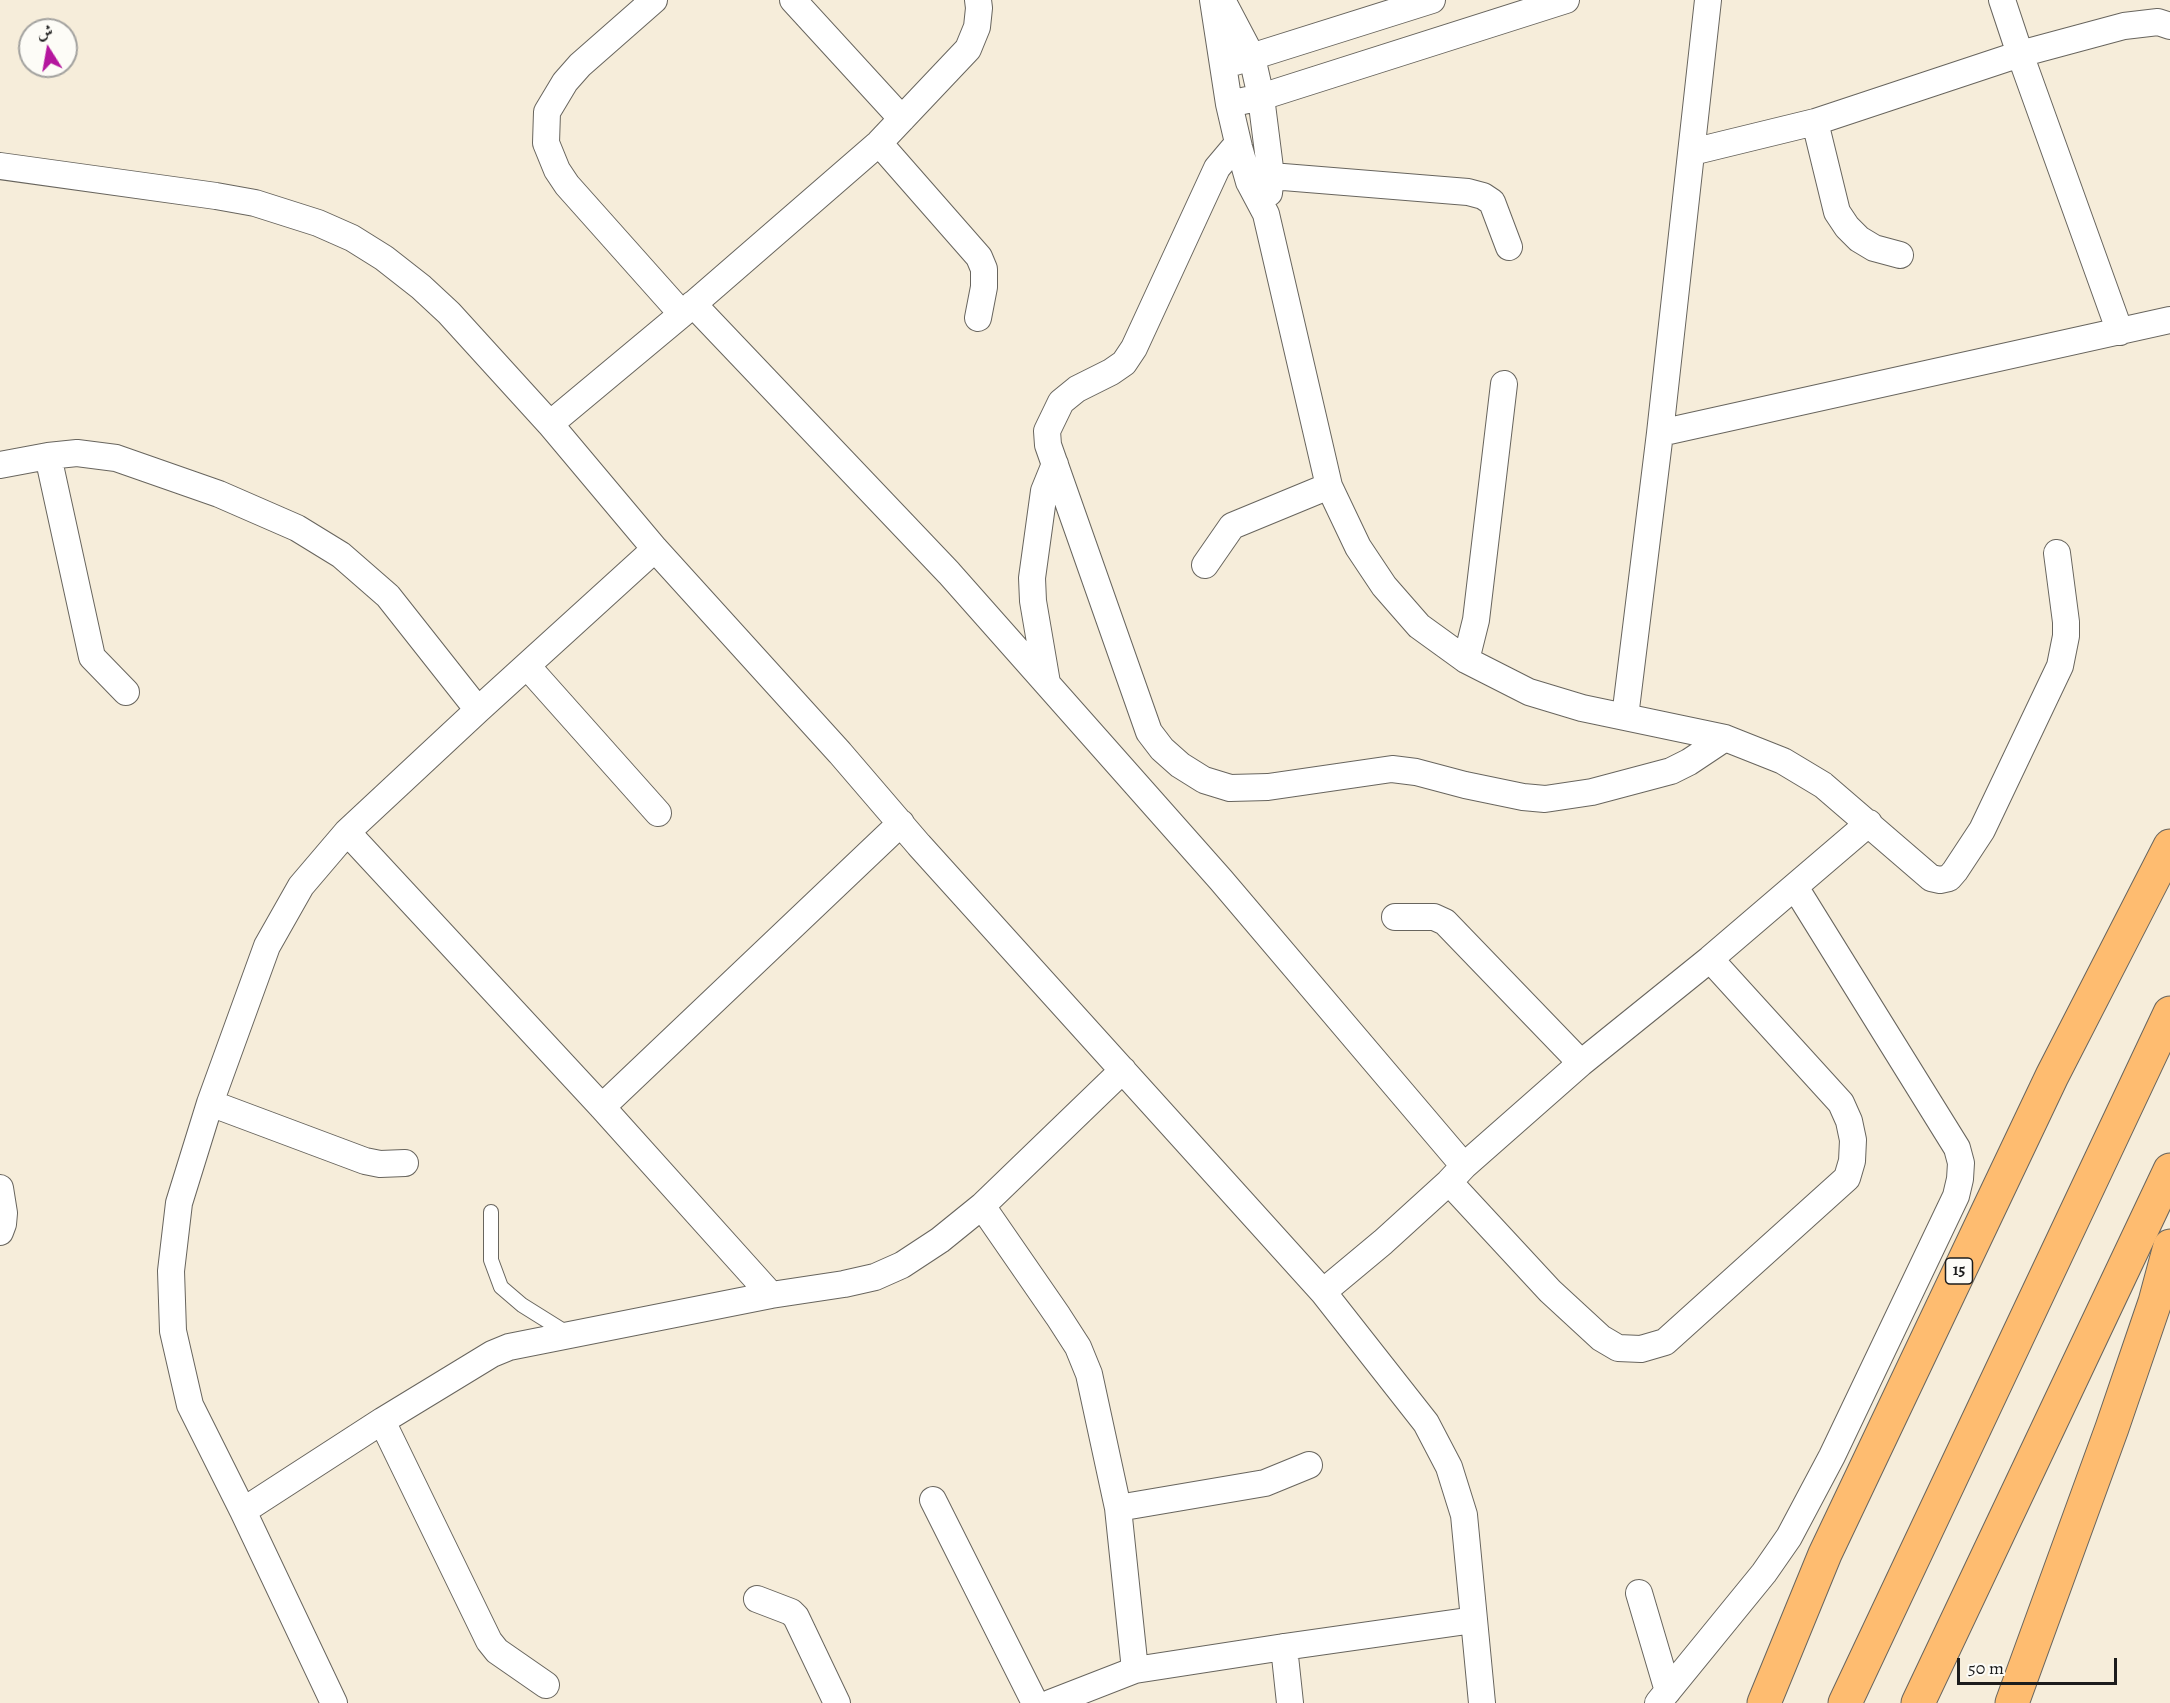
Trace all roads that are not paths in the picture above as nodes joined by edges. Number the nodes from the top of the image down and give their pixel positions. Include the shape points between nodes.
1 (654, 0) edge
2 (793, 0) edge
3 (978, 0) edge
4 (1213, 0) edge
5 (1222, 0) edge
6 (1432, 0) edge
7 (1566, 0) edge
8 (1708, 0) edge
9 (2002, 0) edge
10 (2170, 26) edge
11 (2020, 54) junction
12 (1252, 57) junction
13 (1223, 65) junction
14 (1261, 97) junction
15 (1229, 104) junction
16 (902, 119) junction
17 (1815, 122) junction
18 (879, 143) junction
19 (1239, 147) junction
20 (1692, 152) junction
21 (0, 166) edge
22 (1260, 179) junction
23 (1509, 247) dead end
24 (1900, 255) dead end
25 (687, 309) junction
26 (978, 318) dead end
27 (2170, 320) edge
28 (2120, 332) junction
29 (1504, 384) dead end
30 (550, 424) junction
31 (1660, 433) junction
32 (48, 456) junction
33 (1055, 464) junction
34 (0, 465) edge
35 (1329, 486) junction
36 (655, 549) junction
37 (2057, 554) dead end
38 (1205, 565) dead end
39 (1466, 660) junction
40 (527, 666) junction
41 (1047, 684) junction
42 (126, 692) dead end
43 (478, 710) junction
44 (1625, 717) junction
45 (1725, 738) junction
46 (658, 813) dead end
47 (1869, 823) junction
48 (901, 824) junction
49 (347, 832) junction
50 (2170, 846) edge
51 (1795, 886) junction
52 (1395, 917) dead end
53 (1710, 959) junction
54 (2170, 1013) edge
55 (1581, 1063) junction
56 (1123, 1070) junction
57 (210, 1103) junction
58 (602, 1107) junction
59 (405, 1163) dead end
60 (2170, 1170) edge
61 (1457, 1174) junction
62 (0, 1188) edge
63 (982, 1206) junction
64 (490, 1212) dead end
65 (0, 1232) edge
66 (2170, 1246) edge
67 (1323, 1292) junction
68 (771, 1295) junction
69 (572, 1336) junction
70 (382, 1421) junction
71 (1309, 1465) dead end
72 (933, 1500) dead end
73 (1118, 1508) junction
74 (243, 1511) junction
75 (1639, 1593) dead end
76 (757, 1599) dead end
77 (1474, 1620) junction
78 (1284, 1647) junction
79 (1135, 1670) junction
80 (546, 1685) dead end
81 (1663, 1697) edge
82 (334, 1703) edge
83 (837, 1703) edge
84 (1035, 1703) edge
85 (1050, 1703) edge
86 (1290, 1703) edge
87 (1482, 1703) edge
88 (1764, 1703) edge
89 (1845, 1703) edge
90 (1918, 1703) edge
91 (2012, 1703) edge

1 - 25 street via 565,82 547,112 546,142 556,170 567,185
2 - 16 street
3 - 16 street via 977,27 968,49
4 - 13 street
5 - 12 street
6 - 12 street
7 - 14 street
8 - 20 street
9 - 11 street
10 - 11 street via 2158,22 2124,26
11 - 17 street
11 - 28 street
12 - 13 street
12 - 14 street
13 - 15 street
14 - 15 street
14 - 22 street
15 - 19 street
16 - 18 street
17 - 20 street
17 - 24 street via 1838,212 1847,227 1874,248
18 - 25 street
18 - 26 street via 979,257 984,287
19 - 22 street
19 - 33 street via 1217,168 1124,363 1077,389 1052,416 1047,431
20 - 31 street
21 - 30 street via 255,203 352,238 384,258 449,313
22 - 23 street via 1483,196 1492,202
22 - 35 street
25 - 30 street
25 - 41 street via 949,573
27 - 28 street
28 - 31 street
29 - 39 street via 1476,620
30 - 36 street
31 - 44 street
32 - 34 street
32 - 42 street via 92,657
32 - 43 street via 98,454 134,463 219,494 326,545 388,597
33 - 41 street via 1044,490 1032,578
33 - 45 street via 1149,732 1174,760 1204,780 1230,788 1268,787 1392,769 1545,799 1592,792 1671,771
35 - 38 street via 1232,526
35 - 39 street via 1358,547 1384,586 1419,626
36 - 40 street
36 - 48 street
37 - 47 street via 2066,622 2060,666 1982,830 1955,871 1949,878 1931,878
39 - 44 street via 1529,692
40 - 43 street
40 - 46 street
41 - 61 street via 1221,880
43 - 49 street
44 - 45 street
45 - 47 street via 1783,761 1823,785
47 - 51 street
48 - 56 street
48 - 58 street
49 - 57 street via 301,886 267,946
49 - 58 street
50 - 88 highway, 15 via 2047,1087 1825,1554
51 - 53 street
51 - 81 street via 1958,1148 1960,1179 1956,1196 1832,1456 1789,1537
52 - 55 street via 1434,917 1445,922
53 - 55 street
53 - 61 street via 1841,1102 1851,1131 1852,1161 1847,1178 1665,1342 1618,1348 1600,1338 1550,1291
54 - 89 highway
55 - 61 street
56 - 63 street
56 - 67 street
57 - 59 street via 364,1161
57 - 74 street via 179,1203 171,1271 173,1331 190,1405
58 - 68 street
60 - 90 highway
61 - 67 street
62 - 65 street via 4,1213
63 - 68 street via 902,1265 874,1277
63 - 73 street via 1078,1347 1089,1374
64 - 69 lane via 492,1260 501,1287
66 - 91 highway via 2112,1428
67 - 77 street via 1426,1423 1449,1467 1464,1515
68 - 69 street
69 - 70 street via 509,1347 492,1354
70 - 74 street
70 - 80 street via 489,1641 497,1651
71 - 73 street via 1265,1483
72 - 84 street
73 - 79 street
74 - 82 street
75 - 81 street
76 - 83 street via 796,1617
77 - 78 street
77 - 87 street
78 - 79 street
78 - 86 street
79 - 85 street

